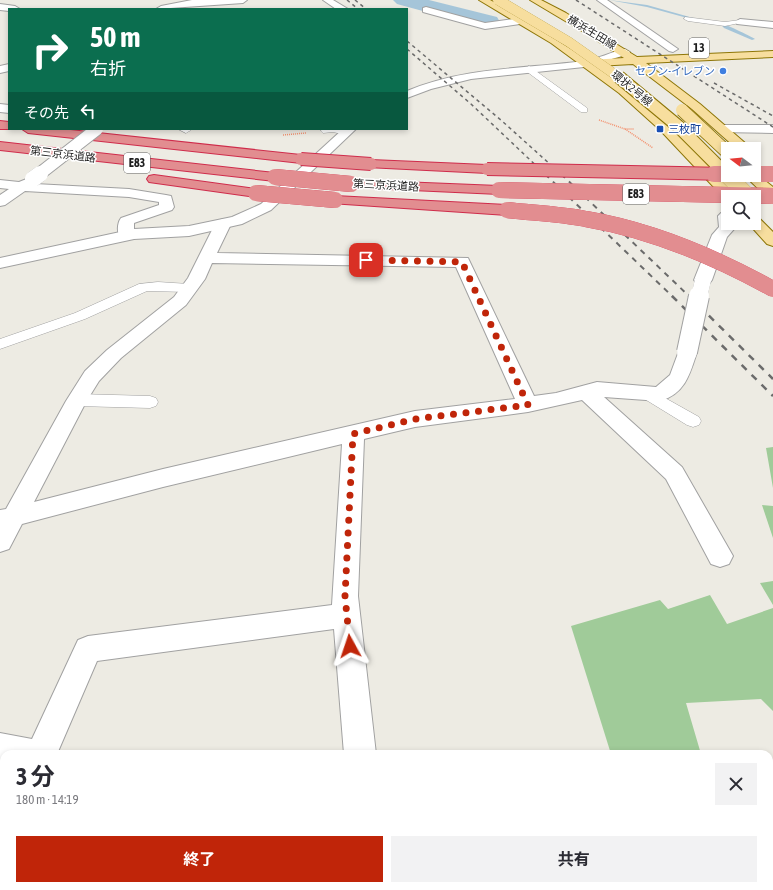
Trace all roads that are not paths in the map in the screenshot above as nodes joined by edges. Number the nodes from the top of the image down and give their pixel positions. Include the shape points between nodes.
1 (242, 0) edge
2 (327, 0) edge
3 (483, 0) edge
4 (498, 0) edge
5 (516, 0) edge
6 (534, 0) edge
7 (601, 0) edge
8 (425, 6) dead end
9 (166, 8) edge
10 (341, 8) edge
11 (688, 19) dead end
12 (520, 21) junction
13 (740, 22) joint
14 (773, 25) edge
15 (773, 45) edge
16 (673, 49) junction
17 (625, 52) junction
18 (773, 54) edge
19 (637, 61) junction
20 (586, 63) junction
21 (529, 69) junction
22 (662, 94) dead end
23 (408, 95) edge
24 (674, 104) dead end
25 (584, 110) road end
26 (723, 129) junction
27 (773, 129) edge
28 (37, 130) edge
29 (96, 130) edge
30 (329, 130) edge
31 (348, 130) edge
32 (326, 131) dead end
33 (737, 142) edge
34 (0, 146) edge
35 (721, 147) edge
36 (0, 157) edge
37 (761, 171) edge
38 (101, 172) dead end
39 (721, 174) edge
40 (773, 174) edge
41 (140, 177) dead end
42 (761, 179) edge
43 (28, 183) junction
44 (0, 184) edge
45 (724, 190) edge
46 (742, 190) edge
47 (773, 196) edge
48 (0, 202) edge
49 (761, 209) edge
50 (773, 221) edge
51 (223, 224) junction
52 (761, 228) edge
53 (725, 230) edge
54 (126, 235) junction
55 (773, 241) edge
56 (207, 258) junction
57 (0, 263) edge
58 (189, 288) junction
59 (773, 288) edge
60 (0, 344) edge
61 (586, 392) junction
62 (649, 394) junction
63 (77, 400) junction
64 (150, 402) dead end
65 (528, 405) junction
66 (693, 421) dead end
67 (353, 434) junction
68 (8, 518) edge
69 (0, 542) edge
70 (720, 556) dead end
71 (347, 615) junction
72 (43, 750) edge
73 (360, 750) edge

1 - 9 street via 192,3
2 - 10 street
3 - 12 main road
4 - 46 main road, 環状2号線, bridge via 530,16 587,52 678,126
5 - 22 main road, 環状2号線 via 603,50
6 - 17 main road, 横浜生田線
7 - 16 street
8 - 12 street via 485,26
11 - 13 lane via 725,24
12 - 20 main road
13 - 14 street
15 - 16 main road, 横浜生田線 / 13
16 - 17 main road, 横浜生田線 / 13
17 - 19 main road
17 - 20 street
18 - 19 main road, 13
19 - 20 main road, 13
19 - 26 main road
20 - 21 street
20 - 45 main road via 664,127
21 - 23 street via 449,81
21 - 25 lane
24 - 35 main road, bridge
26 - 27 street
26 - 33 main road
28 - 39 highway, 第三京浜道路 / E83, bridge via 173,146 371,164
29 - 43 street, bridge
30 - 32 lane
31 - 51 street via 266,207 237,221
34 - 47 highway, 第三京浜道路 / E83, bridge via 142,164 351,184
36 - 38 highway
37 - 40 highway, bridge
41 - 59 highway, bridge via 256,193 507,210 597,221 676,243 737,268
42 - 47 main road
43 - 44 street
43 - 48 street
43 - 54 street via 41,189 129,193 166,199 167,206 126,221
49 - 50 main road
51 - 54 street via 188,231
51 - 56 street
52 - 55 main road
53 - 62 street, bridge via 720,234 703,280 679,378 660,394
54 - 57 street
56 - 58 street
56 - 65 street via 462,262
58 - 60 lane via 144,287 80,316
58 - 63 street via 180,301 114,354 92,376
61 - 62 street via 597,389
61 - 65 street
61 - 70 street via 674,473
62 - 66 lane
63 - 64 lane
63 - 68 street
65 - 67 street via 415,419
67 - 68 street via 163,478
67 - 71 street via 345,596
68 - 69 street
71 - 72 street via 88,649
71 - 73 street

